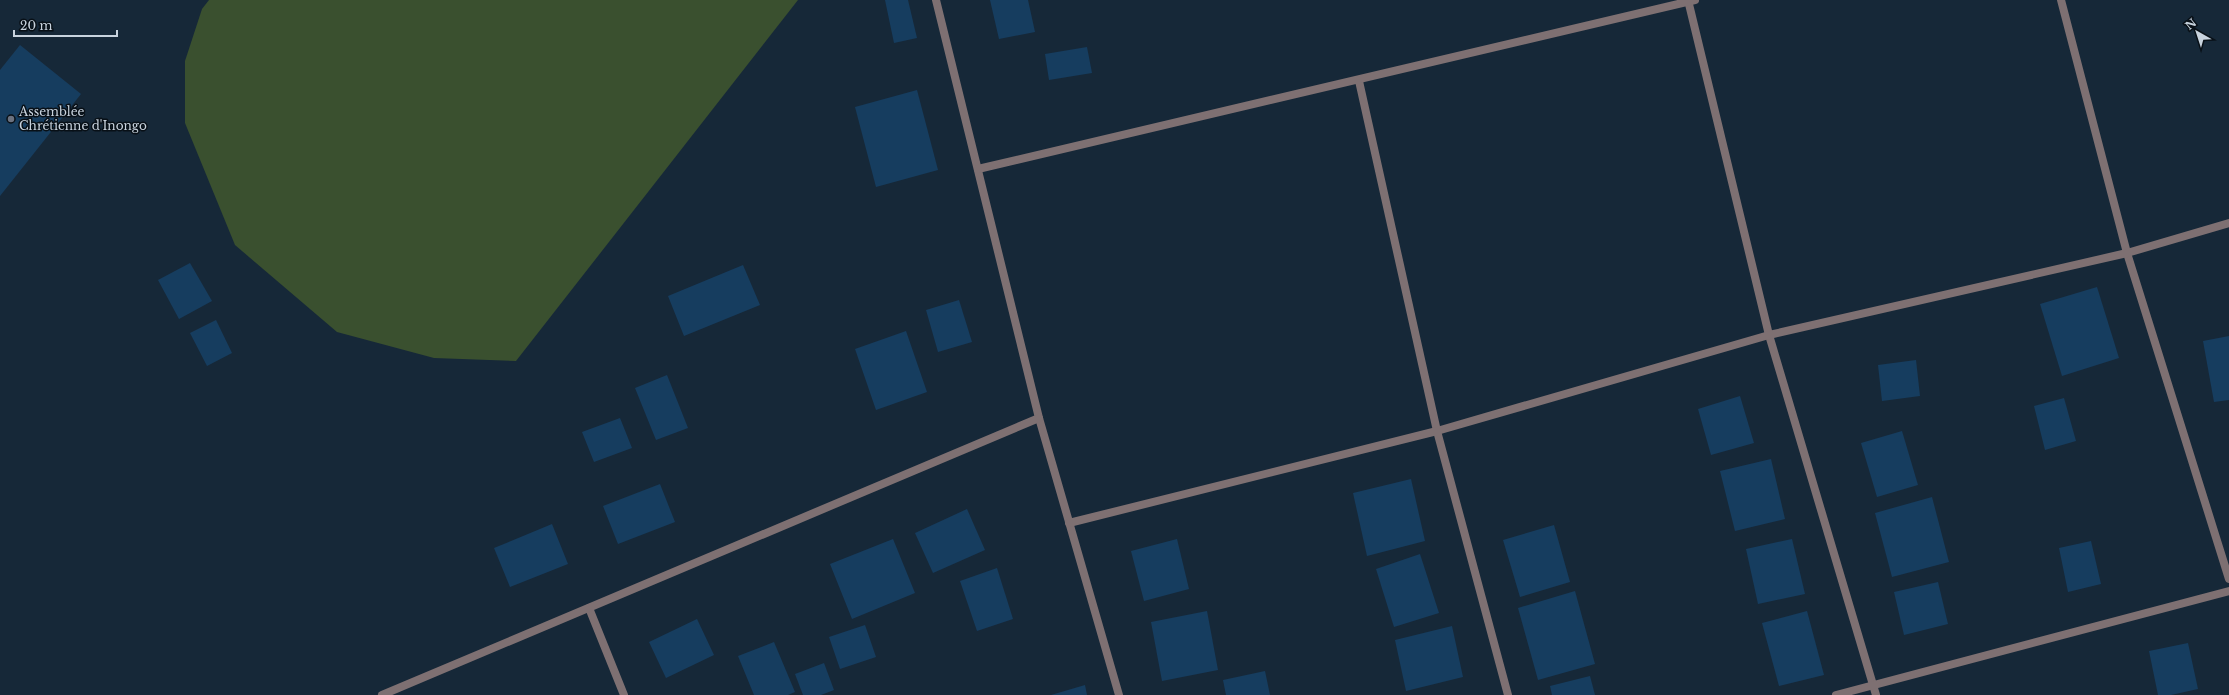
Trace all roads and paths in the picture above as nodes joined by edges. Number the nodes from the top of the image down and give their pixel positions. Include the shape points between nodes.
1 (936, 0) edge
2 (2061, 0) edge
3 (1690, 1) edge
4 (1359, 81) junction
5 (978, 169) junction
6 (2229, 223) edge
7 (2127, 253) junction
8 (1769, 335) junction
9 (1039, 418) junction
10 (1437, 431) junction
11 (1069, 523) junction
12 (2229, 579) edge
13 (2229, 591) edge
14 (589, 608) junction
15 (1873, 684) junction
16 (382, 695) edge
17 (624, 695) edge
18 (1119, 695) edge
19 (1508, 695) edge
20 (1836, 695) edge
21 (1876, 695) edge

1 - 5 street
2 - 7 street
3 - 4 street
3 - 8 street
4 - 5 street
4 - 10 street
5 - 9 street
6 - 7 street
7 - 8 street
7 - 12 street
8 - 10 street
8 - 15 street
9 - 11 street
9 - 14 street
10 - 11 street
10 - 19 street
11 - 18 street
13 - 15 street
14 - 16 street
14 - 17 street
15 - 20 street
15 - 21 street

